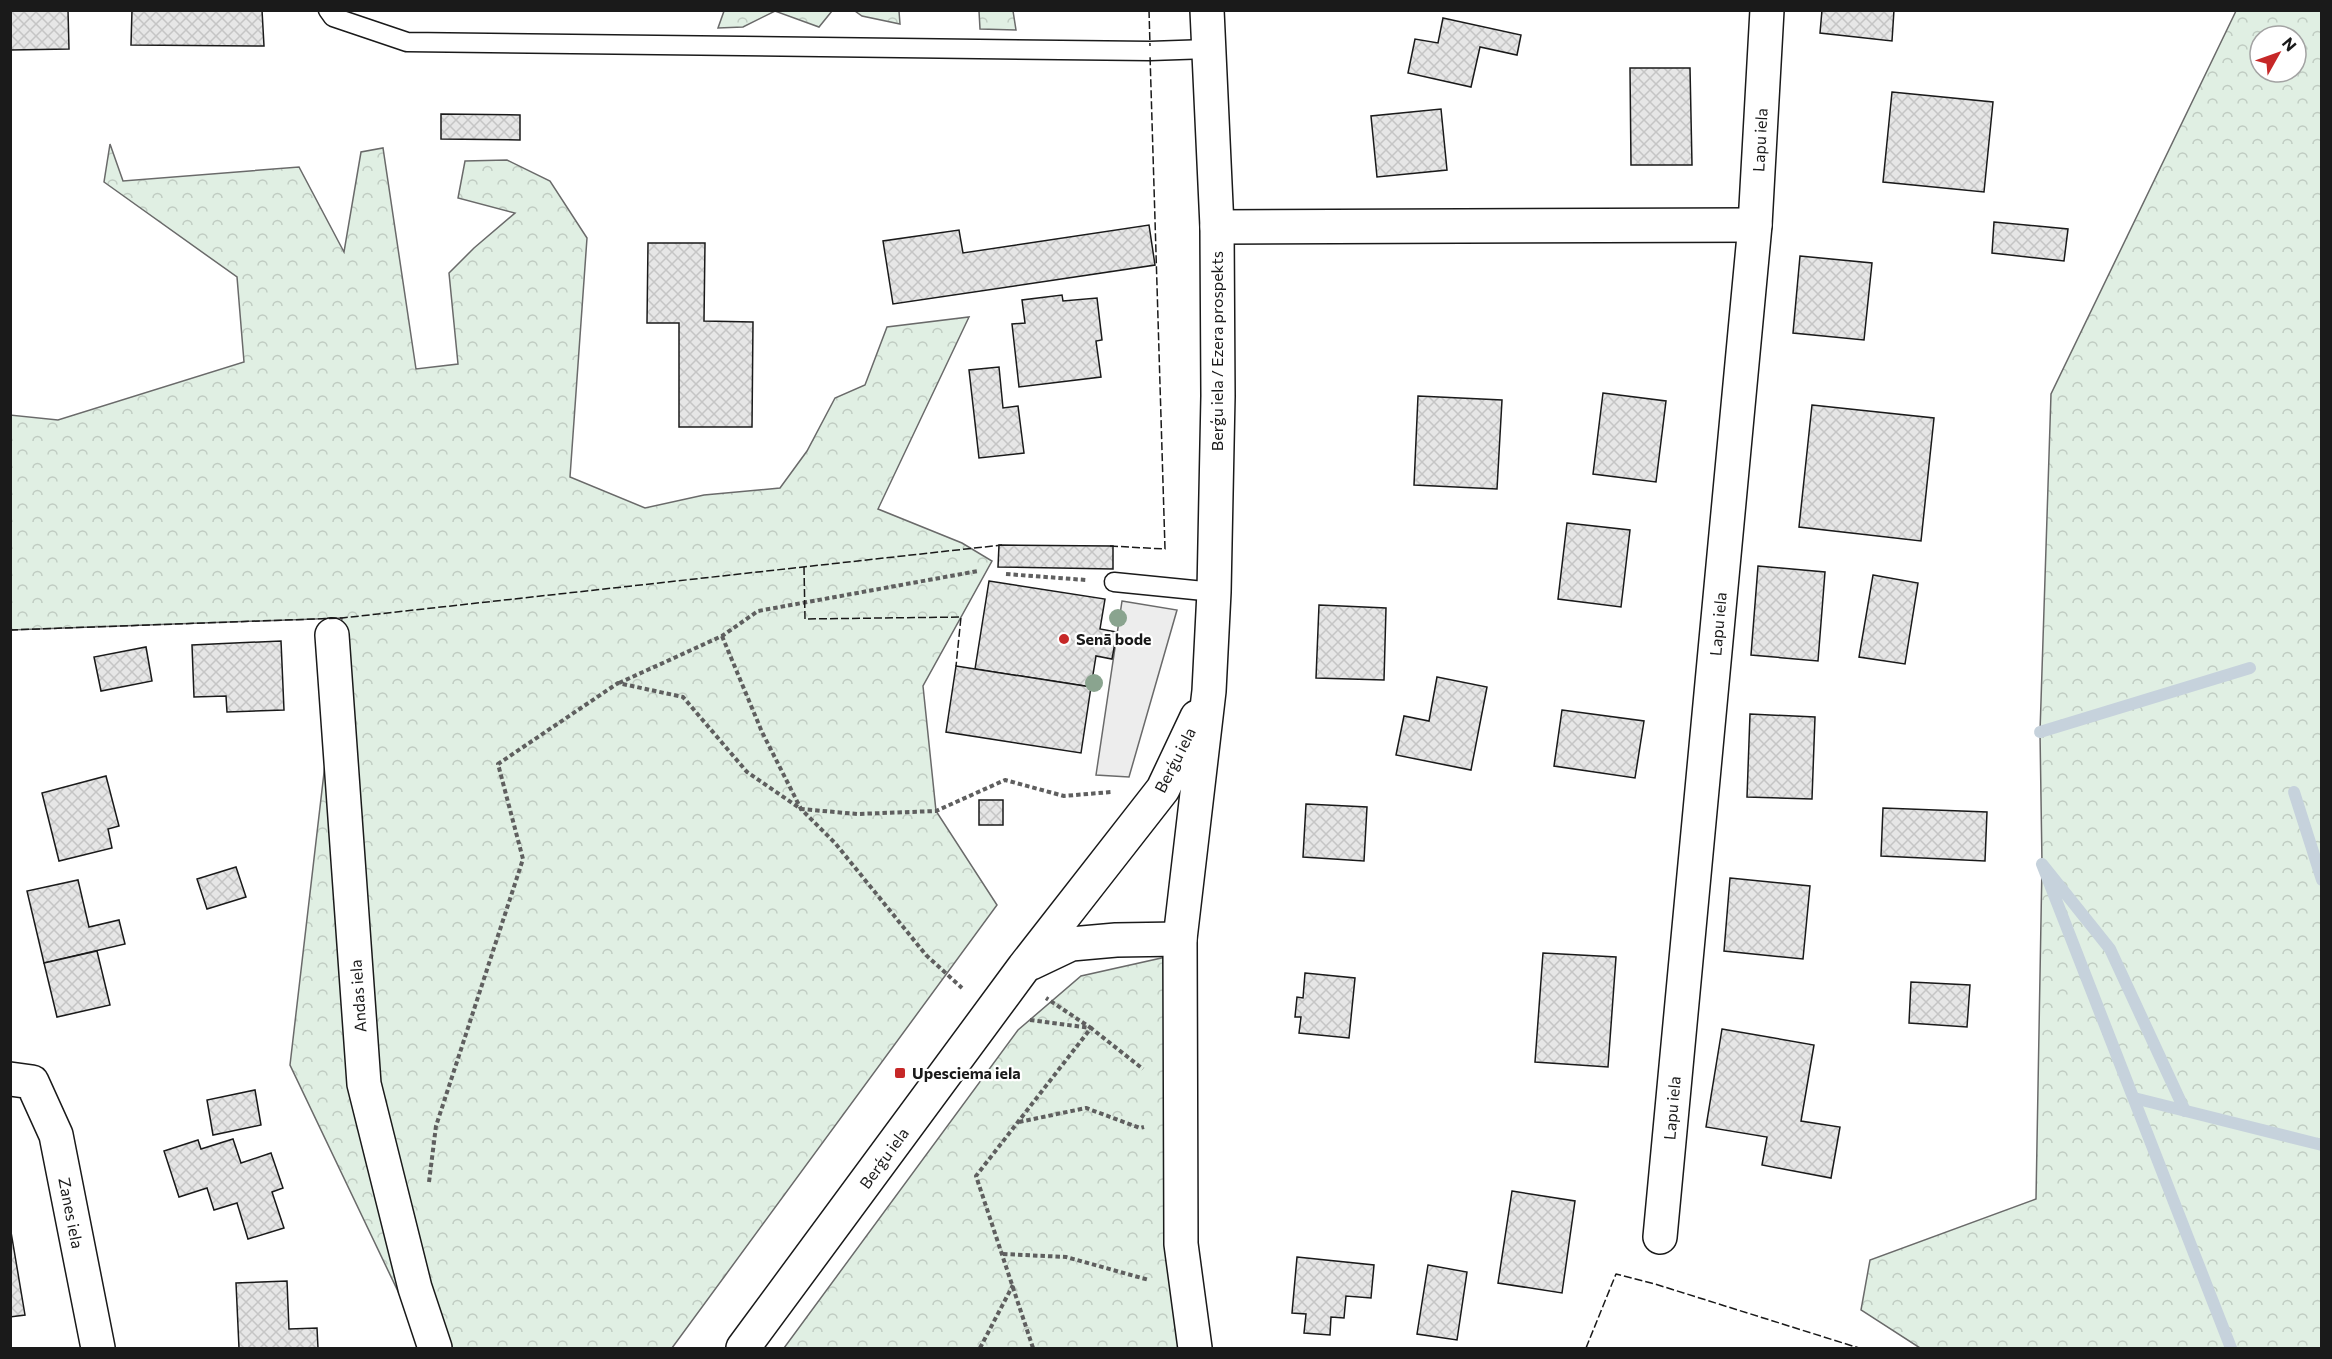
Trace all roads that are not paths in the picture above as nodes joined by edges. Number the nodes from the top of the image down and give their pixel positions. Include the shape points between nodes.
1 (328, 10) edge
2 (1207, 10) edge
3 (1767, 10) edge
4 (1208, 49) junction
5 (1755, 225) junction
6 (1217, 226) junction
7 (1114, 582) road end
8 (1214, 592) junction
9 (332, 635) dead end
10 (1209, 691) junction
11 (1180, 939) junction
12 (1020, 972) junction
13 (21, 1080) edge
14 (1660, 1237) dead end
15 (98, 1348) edge
16 (435, 1348) edge
17 (743, 1348) edge
18 (1195, 1348) edge

1 - 4 lane via 333,17 407,42
2 - 4 street, Berģu iela / Ezera prospekts
3 - 5 street, Lapu iela
4 - 6 street, Berģu iela / Ezera prospekts
5 - 6 street
5 - 14 street, Lapu iela
6 - 8 street, Berģu iela / Ezera prospekts
7 - 8 lane
8 - 10 street, Berģu iela / Ezera prospekts
9 - 16 street, Andas iela via 364,1084 415,1288
10 - 11 street
10 - 12 street, Berģu iela via 1163,789
11 - 12 street, Berģu iela via 1071,944
11 - 18 street via 1181,1244
12 - 17 street, Berģu iela
13 - 15 street, Zanes iela via 56,1135

